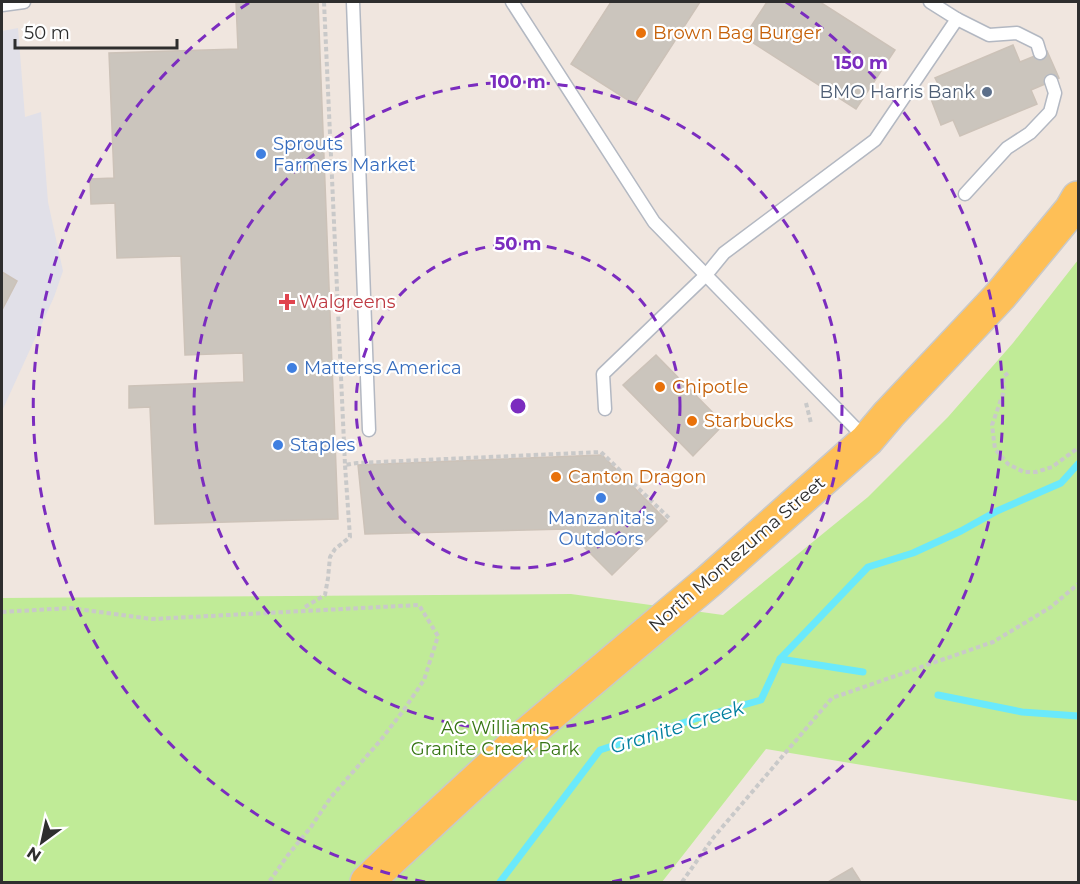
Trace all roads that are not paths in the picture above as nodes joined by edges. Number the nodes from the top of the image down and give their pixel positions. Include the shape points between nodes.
1 (24, 2) edge
2 (353, 2) edge
3 (512, 2) edge
4 (930, 2) edge
5 (2, 5) edge
6 (957, 20) junction
7 (1041, 53) dead end
8 (1051, 81) dead end
9 (965, 194) dead end
10 (1078, 198) edge
11 (706, 275) junction
12 (605, 409) dead end
13 (369, 430) dead end
14 (867, 440) junction
15 (367, 882) edge

1 - 5 lane
2 - 13 lane
3 - 11 lane via 654,222
4 - 6 lane
6 - 7 lane via 989,35 1017,33 1037,44
6 - 11 lane via 875,140 724,252
8 - 9 lane via 1055,93 1050,112 1030,133 1007,148
10 - 14 main road, North Montezuma Street via 1000,297
11 - 12 lane via 603,374
11 - 14 lane
14 - 15 main road, North Montezuma Street via 710,581 521,739

